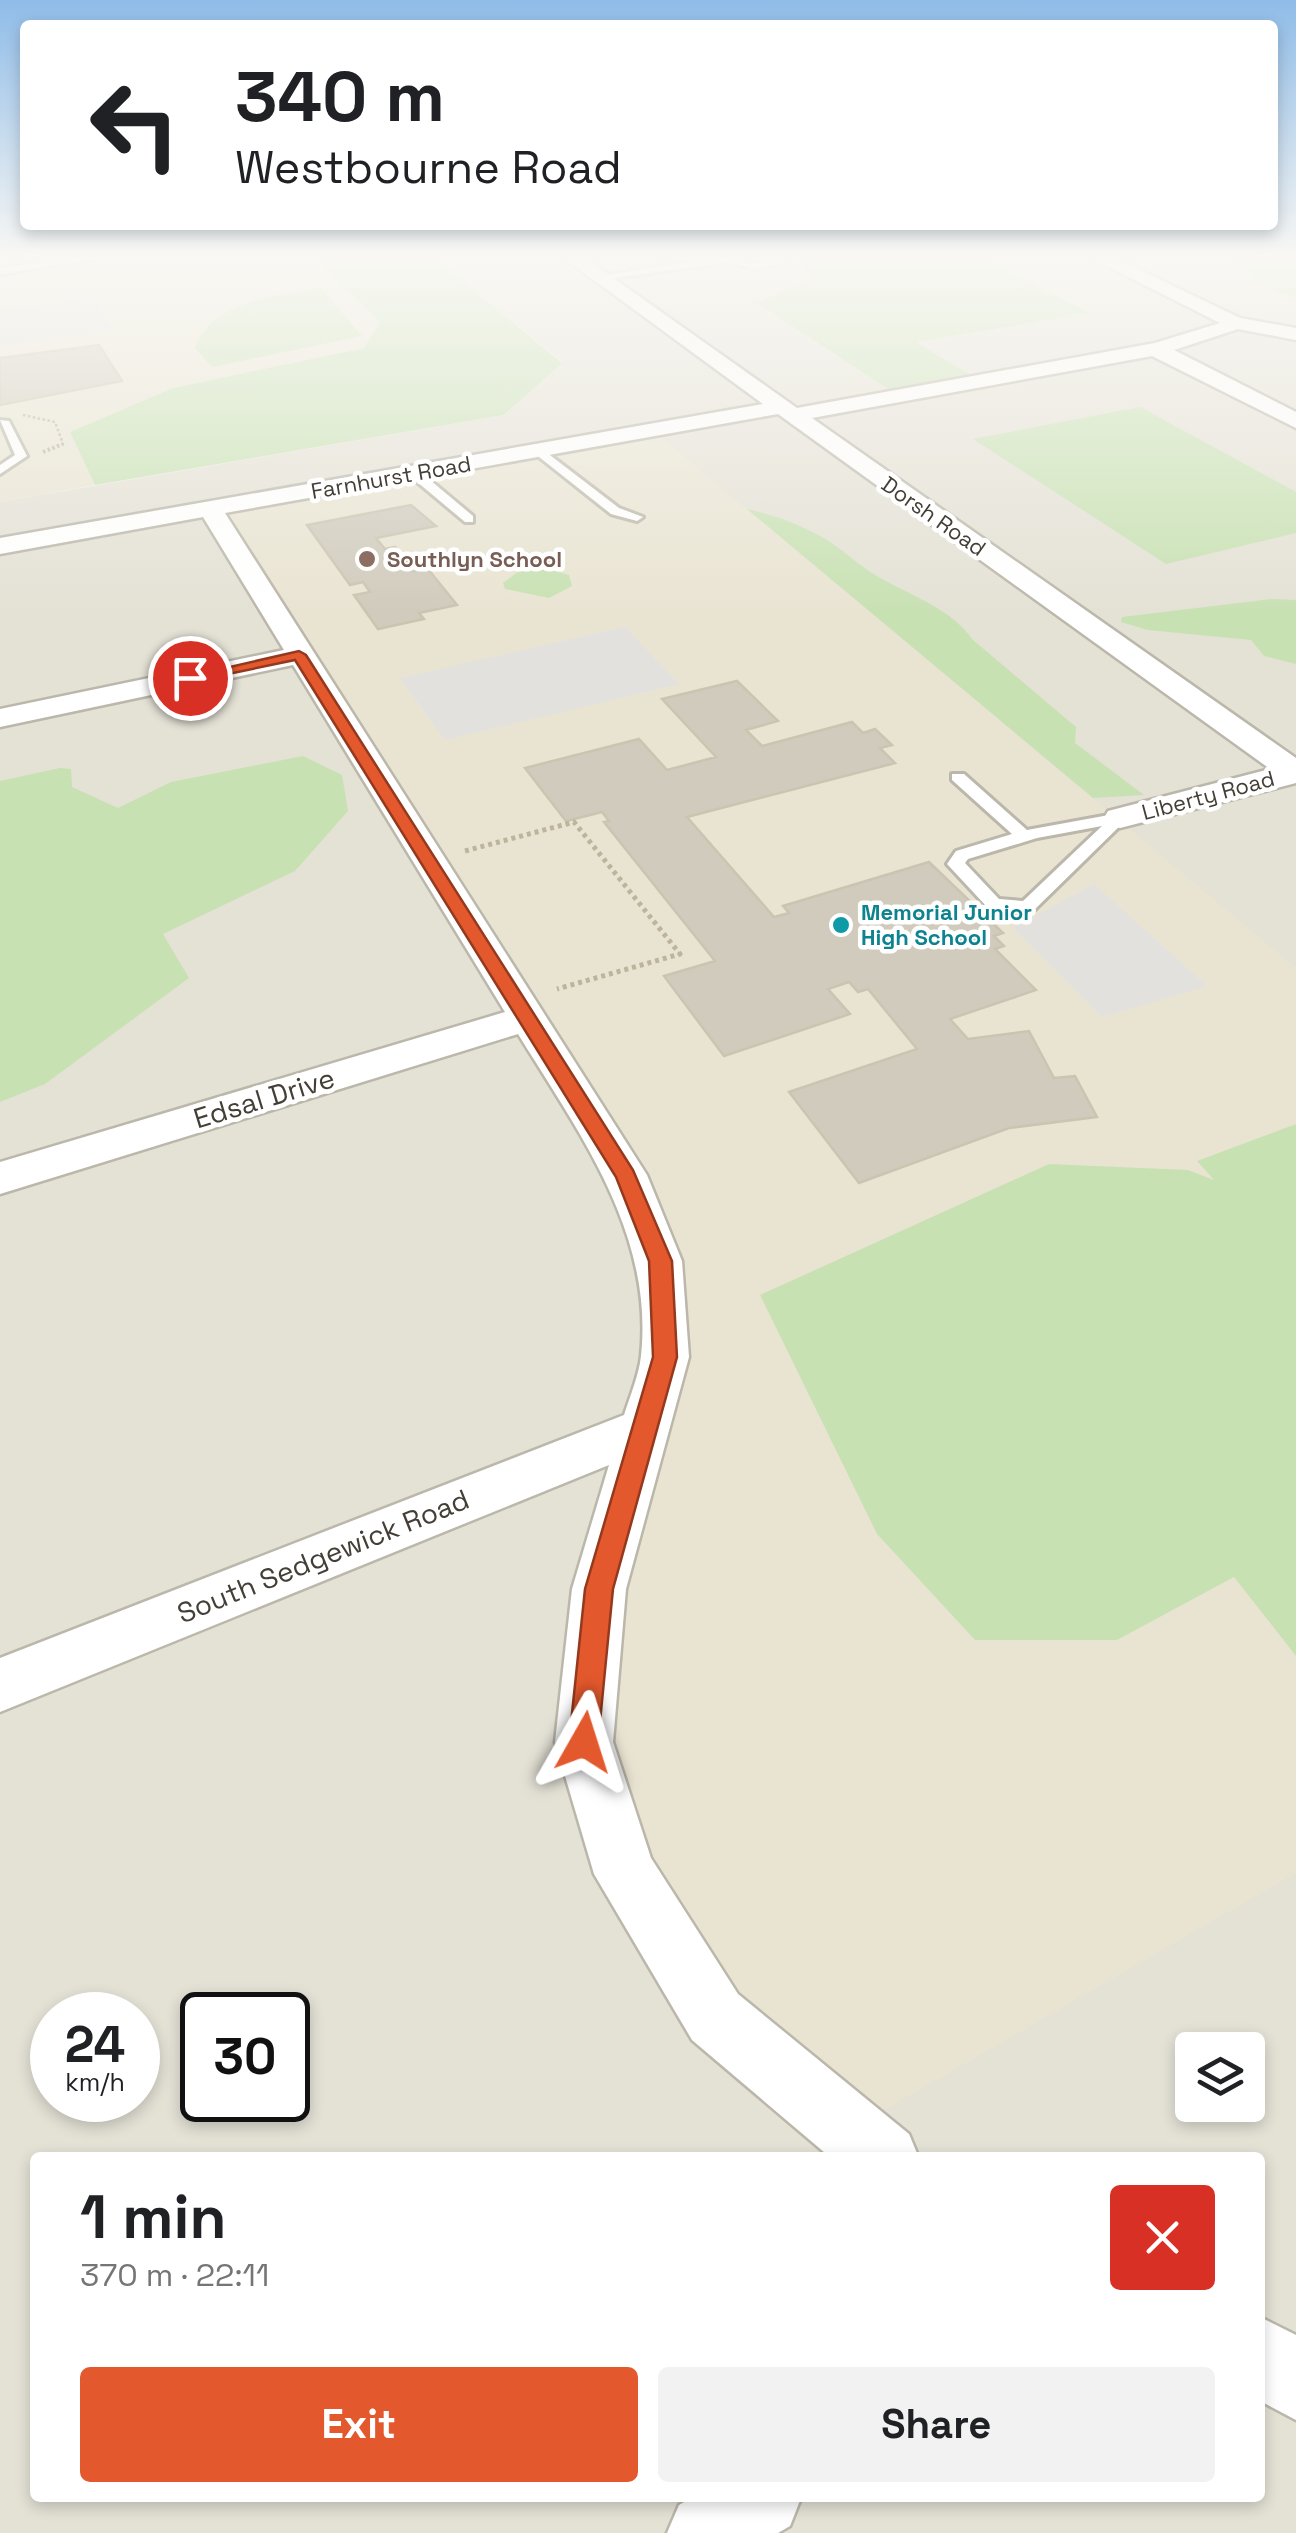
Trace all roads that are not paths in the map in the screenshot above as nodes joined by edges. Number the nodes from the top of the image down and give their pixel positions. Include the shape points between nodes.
1 (738, 376) edge
2 (997, 376) edge
3 (1207, 376) edge
4 (787, 411) junction
5 (1296, 421) edge
6 (0, 423) edge
7 (538, 451) junction
8 (0, 470) edge
9 (414, 473) junction
10 (210, 509) junction
11 (636, 517) dead end
12 (469, 519) dead end
13 (0, 546) edge
14 (299, 655) junction
15 (0, 718) edge
16 (1295, 772) edge
17 (958, 777) dead end
18 (1120, 818) junction
19 (1024, 836) junction
20 (542, 1004) junction
21 (0, 1178) edge
22 (646, 1428) junction
23 (0, 1686) edge
24 (879, 2152) edge
25 (1265, 2358) edge
26 (1296, 2382) edge
27 (756, 2502) edge
28 (707, 2533) edge

1 - 4 street, Dorsh Road
2 - 4 street, Farnhurst Road
3 - 5 street
4 - 7 street, Farnhurst Road
4 - 16 street, Dorsh Road
6 - 8 lane via 21,456
7 - 9 street, Farnhurst Road
7 - 11 lane via 616,511
9 - 10 street, Farnhurst Road
9 - 12 lane
10 - 13 street, Farnhurst Road
10 - 14 street
14 - 15 street
14 - 20 street
16 - 18 street, Liberty Road
17 - 19 lane
18 - 19 lane
18 - 19 lane via 1022,908 1003,907 958,870 958,859
20 - 21 street, Edsal Drive
20 - 22 street via 660,1261 665,1357
22 - 23 street, South Sedgewick Road
22 - 24 street via 599,1589 584,1742 625,1874 715,2017
25 - 26 street
27 - 28 street

